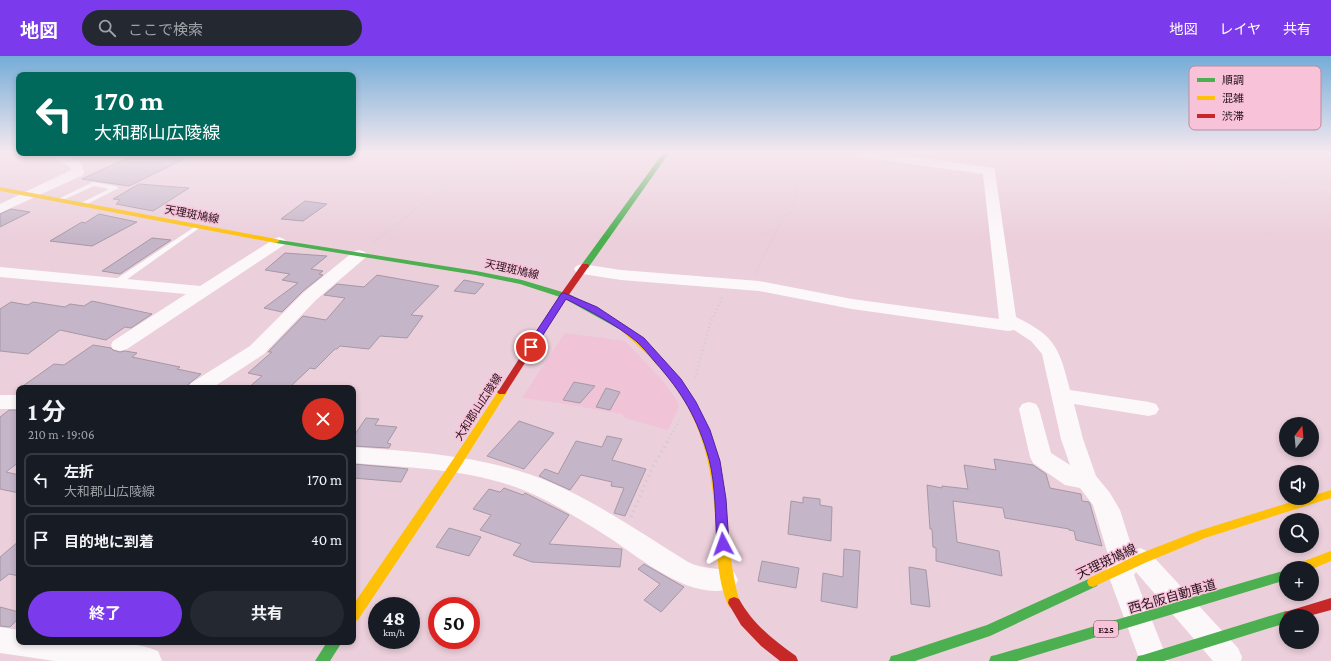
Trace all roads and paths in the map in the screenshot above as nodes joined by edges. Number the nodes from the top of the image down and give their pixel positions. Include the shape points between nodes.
1 (58, 181) edge
2 (453, 181) edge
3 (645, 181) edge
4 (798, 181) edge
5 (990, 181) edge
6 (1273, 181) edge
7 (1331, 184) edge
8 (0, 189) edge
9 (30, 194) junction
10 (60, 199) junction
11 (83, 204) junction
12 (0, 209) edge
13 (196, 228) junction
14 (279, 242) junction
15 (359, 254) junction
16 (582, 269) junction
17 (0, 272) edge
18 (116, 282) junction
19 (752, 285) junction
20 (203, 291) junction
21 (564, 295) junction
22 (1016, 324) junction
23 (120, 345) dead end
24 (203, 385) edge
25 (1061, 394) junction
26 (1029, 409) dead end
27 (1149, 409) dead end
28 (356, 455) edge
29 (456, 464) junction
30 (1086, 480) junction
31 (1331, 494) edge
32 (1331, 556) edge
33 (1318, 561) edge
34 (1331, 563) edge
35 (1128, 565) junction
36 (1319, 566) edge
37 (1279, 577) edge
38 (725, 580) junction
39 (1331, 604) edge
40 (1314, 609) edge
41 (356, 612) edge
42 (1279, 619) edge
43 (0, 640) edge
44 (16, 642) edge
45 (35, 645) edge
46 (333, 645) edge
47 (1226, 660) edge
48 (148, 661) edge
49 (322, 661) edge
50 (791, 661) edge
51 (896, 661) edge
52 (996, 661) edge
53 (1143, 661) edge
54 (1154, 661) edge

1 - 9 street
2 - 15 path
3 - 16 main road, 大和郡山広陵線
4 - 19 path via 792,211 782,217
5 - 22 street via 1008,320
6 - 7 path via 1301,185
8 - 9 main road, 天理斑鳩線
9 - 10 main road, 天理斑鳩線
9 - 12 street
10 - 11 main road, 天理斑鳩線
10 - 11 lane via 93,184 116,188
11 - 13 main road, 天理斑鳩線
13 - 14 main road, 天理斑鳩線
13 - 18 lane
14 - 15 main road, 天理斑鳩線
14 - 20 street
15 - 21 main road, 天理斑鳩線 via 497,276
15 - 24 street via 310,296 257,350
16 - 19 street via 621,275
16 - 21 main road, 大和郡山広陵線
17 - 18 street
18 - 20 street
19 - 22 street via 886,309 1008,326
20 - 23 street
21 - 29 main road, 大和郡山広陵線
21 - 38 main road, 天理斑鳩線 via 594,309 641,340 678,381 693,404 715,461
22 - 25 street via 1040,338 1047,346
25 - 27 street
25 - 30 street
26 - 30 street via 1041,458 1073,479
28 - 29 street
29 - 38 street via 484,470 542,489 598,519 694,578
29 - 41 main road, 大和郡山広陵線
30 - 35 street via 1108,510
31 - 35 main road, 天理斑鳩線 via 1202,534
32 - 33 main road
34 - 36 main road
35 - 47 street
35 - 51 main road, 天理斑鳩線 via 990,630
35 - 54 street
37 - 52 main road, 西名阪自動車道 / E25
38 - 50 main road, 天理斑鳩線 via 742,619
39 - 40 main road
42 - 53 main road
43 - 44 street
45 - 48 street
46 - 49 main road

